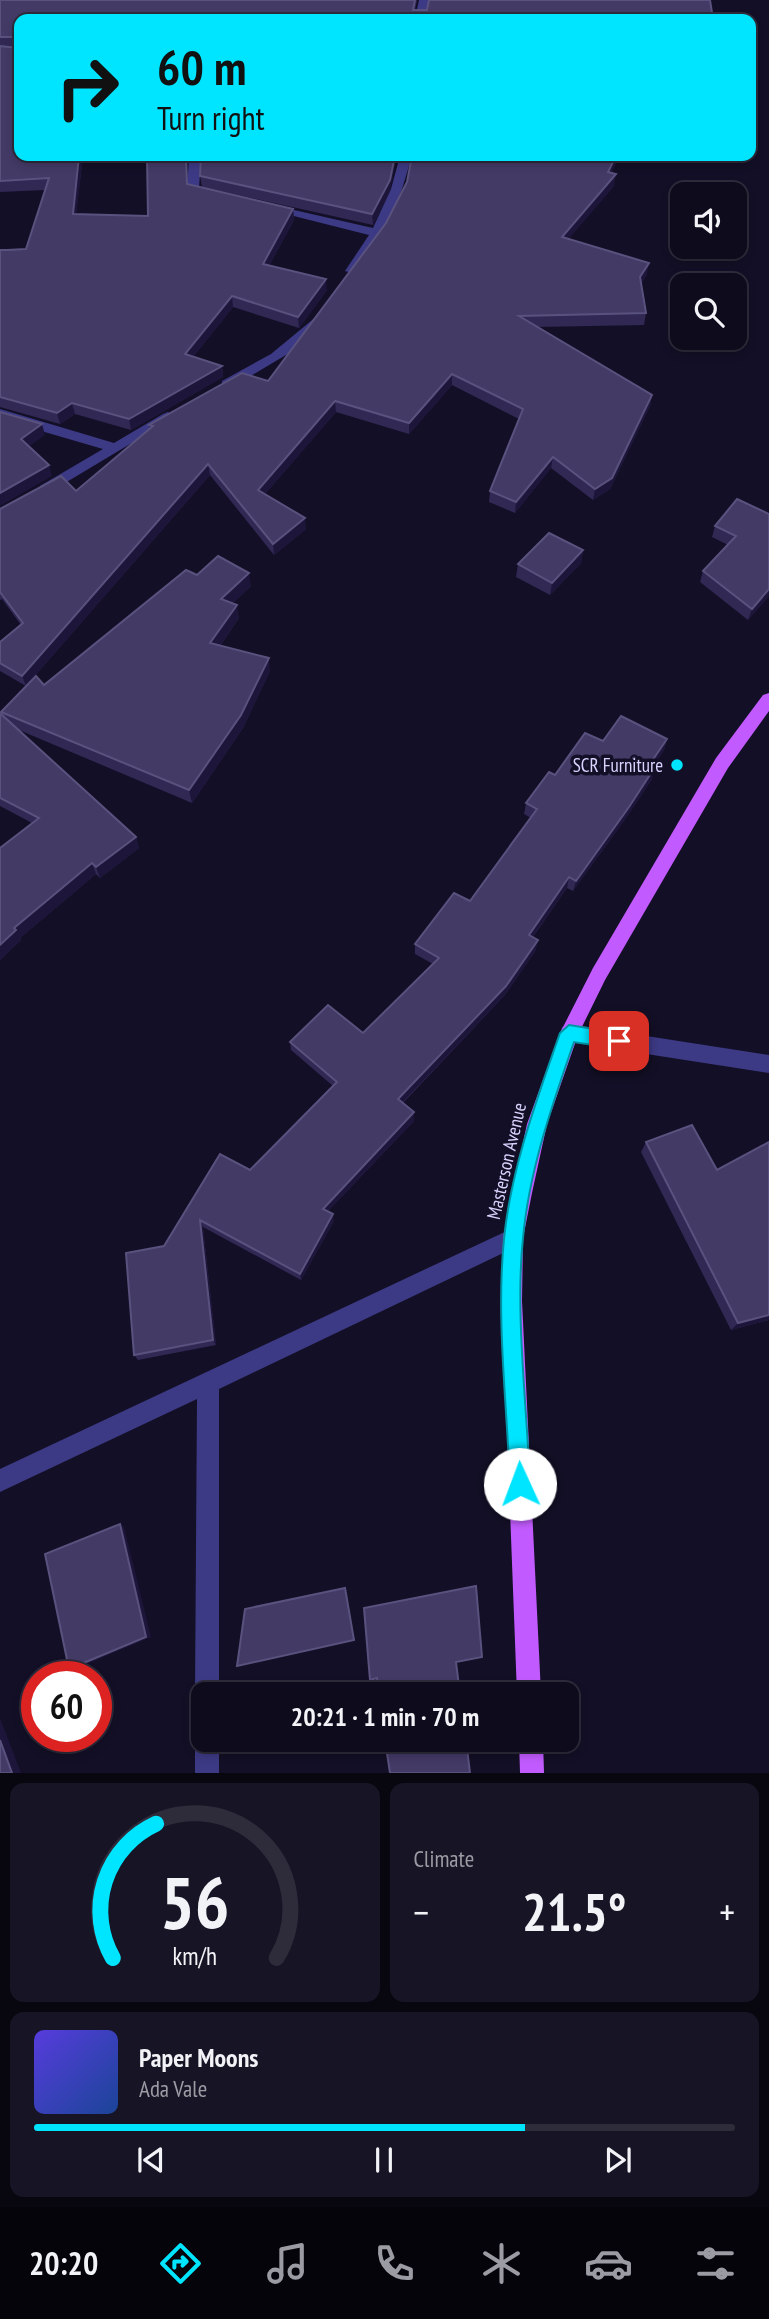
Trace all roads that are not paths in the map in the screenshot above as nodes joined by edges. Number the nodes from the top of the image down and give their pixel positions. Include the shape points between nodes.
1 (195, 161) edge
2 (404, 161) edge
3 (219, 197) edge
4 (259, 206) edge
5 (378, 233) junction
6 (346, 278) edge
7 (323, 312) edge
8 (216, 390) edge
9 (183, 408) edge
10 (0, 414) edge
11 (116, 447) junction
12 (35, 496) edge
13 (769, 699) edge
14 (569, 1033) junction
15 (769, 1064) edge
16 (513, 1238) junction
17 (208, 1381) junction
18 (0, 1481) edge
19 (207, 1682) edge
20 (528, 1682) edge
21 (207, 1752) edge
22 (531, 1752) edge
23 (207, 1773) edge
24 (532, 1773) edge

1 - 3 street via 193,191
2 - 5 street via 398,192
4 - 5 street
5 - 6 street
7 - 8 street via 307,332 269,363
9 - 11 street
10 - 11 street
11 - 12 street
13 - 14 main road, Masterson Avenue via 722,763
14 - 15 street
14 - 16 main road, Masterson Avenue via 537,1124
16 - 17 street
16 - 20 main road, Masterson Avenue
17 - 18 street
17 - 19 street
21 - 23 street
22 - 24 main road

